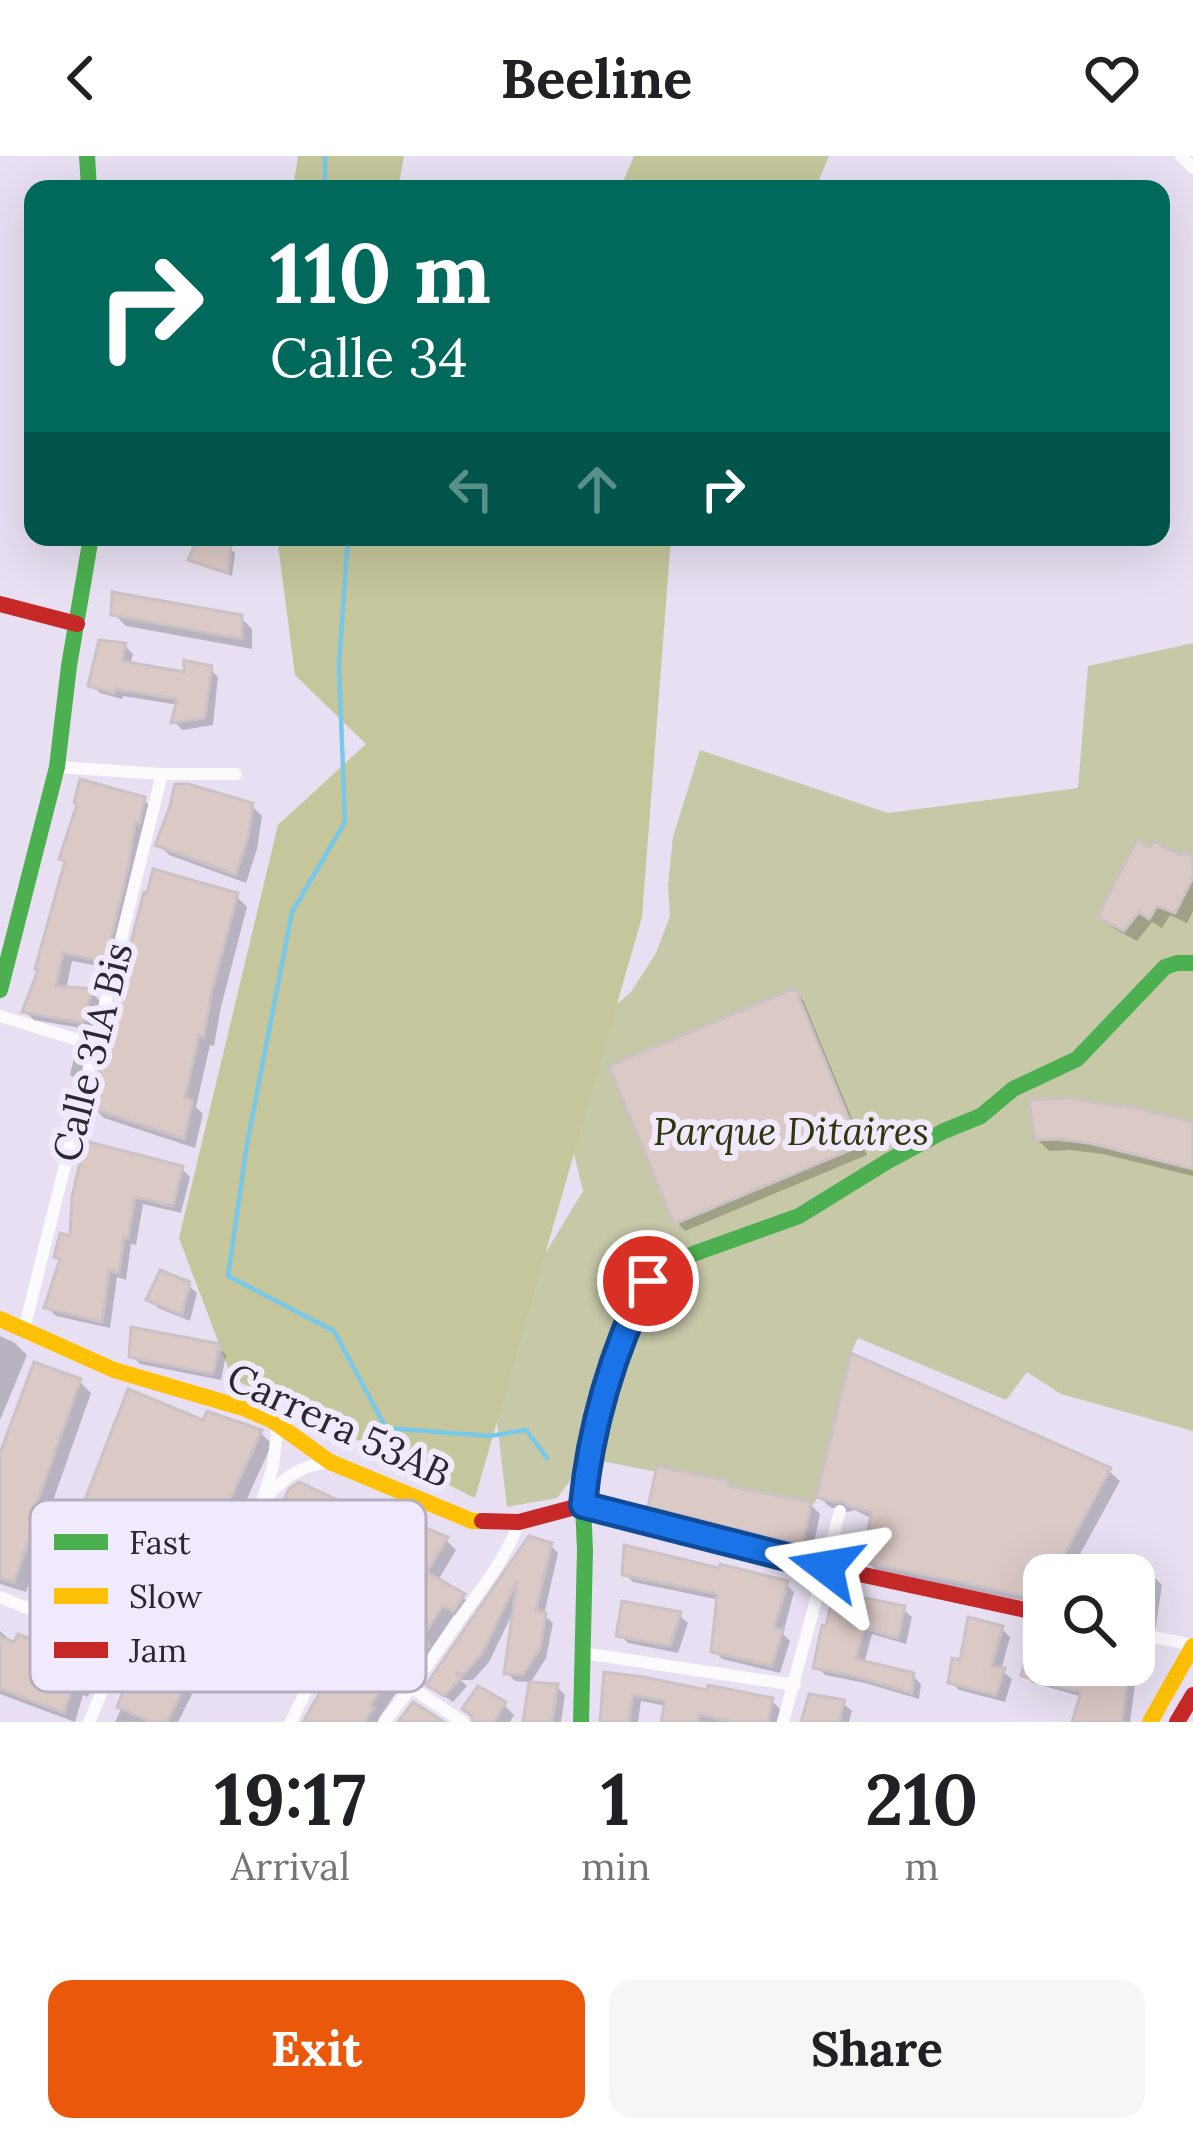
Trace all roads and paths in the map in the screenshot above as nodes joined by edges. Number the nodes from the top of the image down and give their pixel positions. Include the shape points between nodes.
1 (1181, 156) edge
2 (1193, 168) edge
3 (90, 546) edge
4 (0, 604) edge
5 (76, 624) junction
6 (57, 767) junction
7 (162, 773) junction
8 (236, 774) dead end
9 (1193, 963) edge
10 (0, 987) edge
11 (0, 1016) edge
12 (94, 1045) junction
13 (0, 1319) edge
14 (24, 1330) junction
15 (278, 1424) junction
16 (329, 1462) junction
17 (263, 1500) edge
18 (264, 1500) edge
19 (417, 1500) edge
20 (426, 1504) edge
21 (583, 1505) junction
22 (840, 1511) dead end
23 (487, 1522) junction
24 (519, 1522) junction
25 (511, 1543) junction
26 (826, 1567) junction
27 (0, 1598) edge
28 (1023, 1609) edge
29 (30, 1610) edge
30 (1155, 1638) edge
31 (1193, 1646) edge
32 (583, 1653) junction
33 (426, 1667) edge
34 (794, 1685) junction
35 (102, 1692) edge
36 (305, 1692) edge
37 (409, 1692) edge
38 (418, 1692) edge
39 (1193, 1695) edge
40 (89, 1722) edge
41 (291, 1722) edge
42 (384, 1722) edge
43 (463, 1722) edge
44 (581, 1722) edge
45 (783, 1722) edge
46 (1150, 1722) edge
47 (1177, 1722) edge

1 - 2 street
3 - 5 street
4 - 5 street
5 - 6 street
6 - 7 street
6 - 10 street
7 - 8 street
7 - 12 street, Calle 31A Bis
9 - 21 street via 1165,968 1077,1059 1013,1089 981,1116 799,1216 693,1254 648,1281 616,1355
11 - 12 street
12 - 14 street, Calle 31A Bis
13 - 14 street, Carrera 53AB
14 - 15 street, Carrera 53AB via 114,1370
15 - 16 street, Carrera 53AB
15 - 17 street
16 - 18 street via 298,1469
16 - 19 street, Carrera 53AB
20 - 23 street, Carrera 53AB
21 - 24 street, Carrera 53AB
21 - 26 street
21 - 32 street
22 - 26 street
23 - 24 street, Carrera 53AB
23 - 25 street
24 - 25 street
25 - 33 street
26 - 28 street
26 - 34 street
27 - 29 street
30 - 31 street
31 - 46 street
32 - 34 street
32 - 44 street
34 - 45 street
35 - 40 street
36 - 41 street
37 - 42 street
38 - 43 street
39 - 47 street

